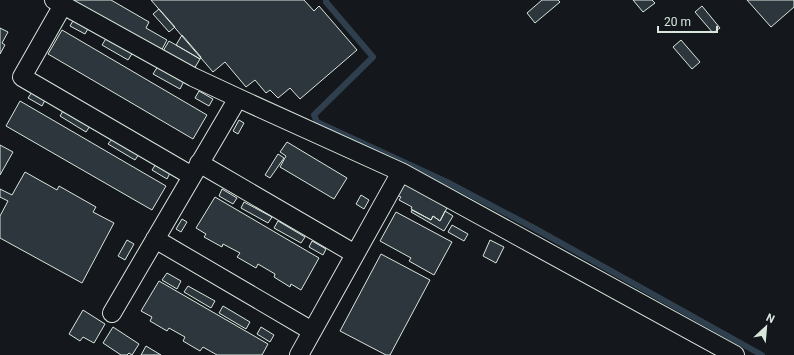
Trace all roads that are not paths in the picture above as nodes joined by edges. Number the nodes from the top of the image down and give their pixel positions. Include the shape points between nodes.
1 (59, 3) edge
2 (238, 98) junction
3 (196, 170) junction
4 (401, 172) junction
5 (155, 239) junction
6 (355, 254) junction
7 (112, 313) dead end
8 (312, 331) junction
9 (299, 355) edge
10 (735, 355) edge

1 - 2 street via 194,77
1 - 3 street via 22,77
2 - 3 street
2 - 4 street
3 - 5 street
3 - 6 street
4 - 6 street
4 - 10 street
5 - 7 street
5 - 8 street
6 - 8 street
8 - 9 street

